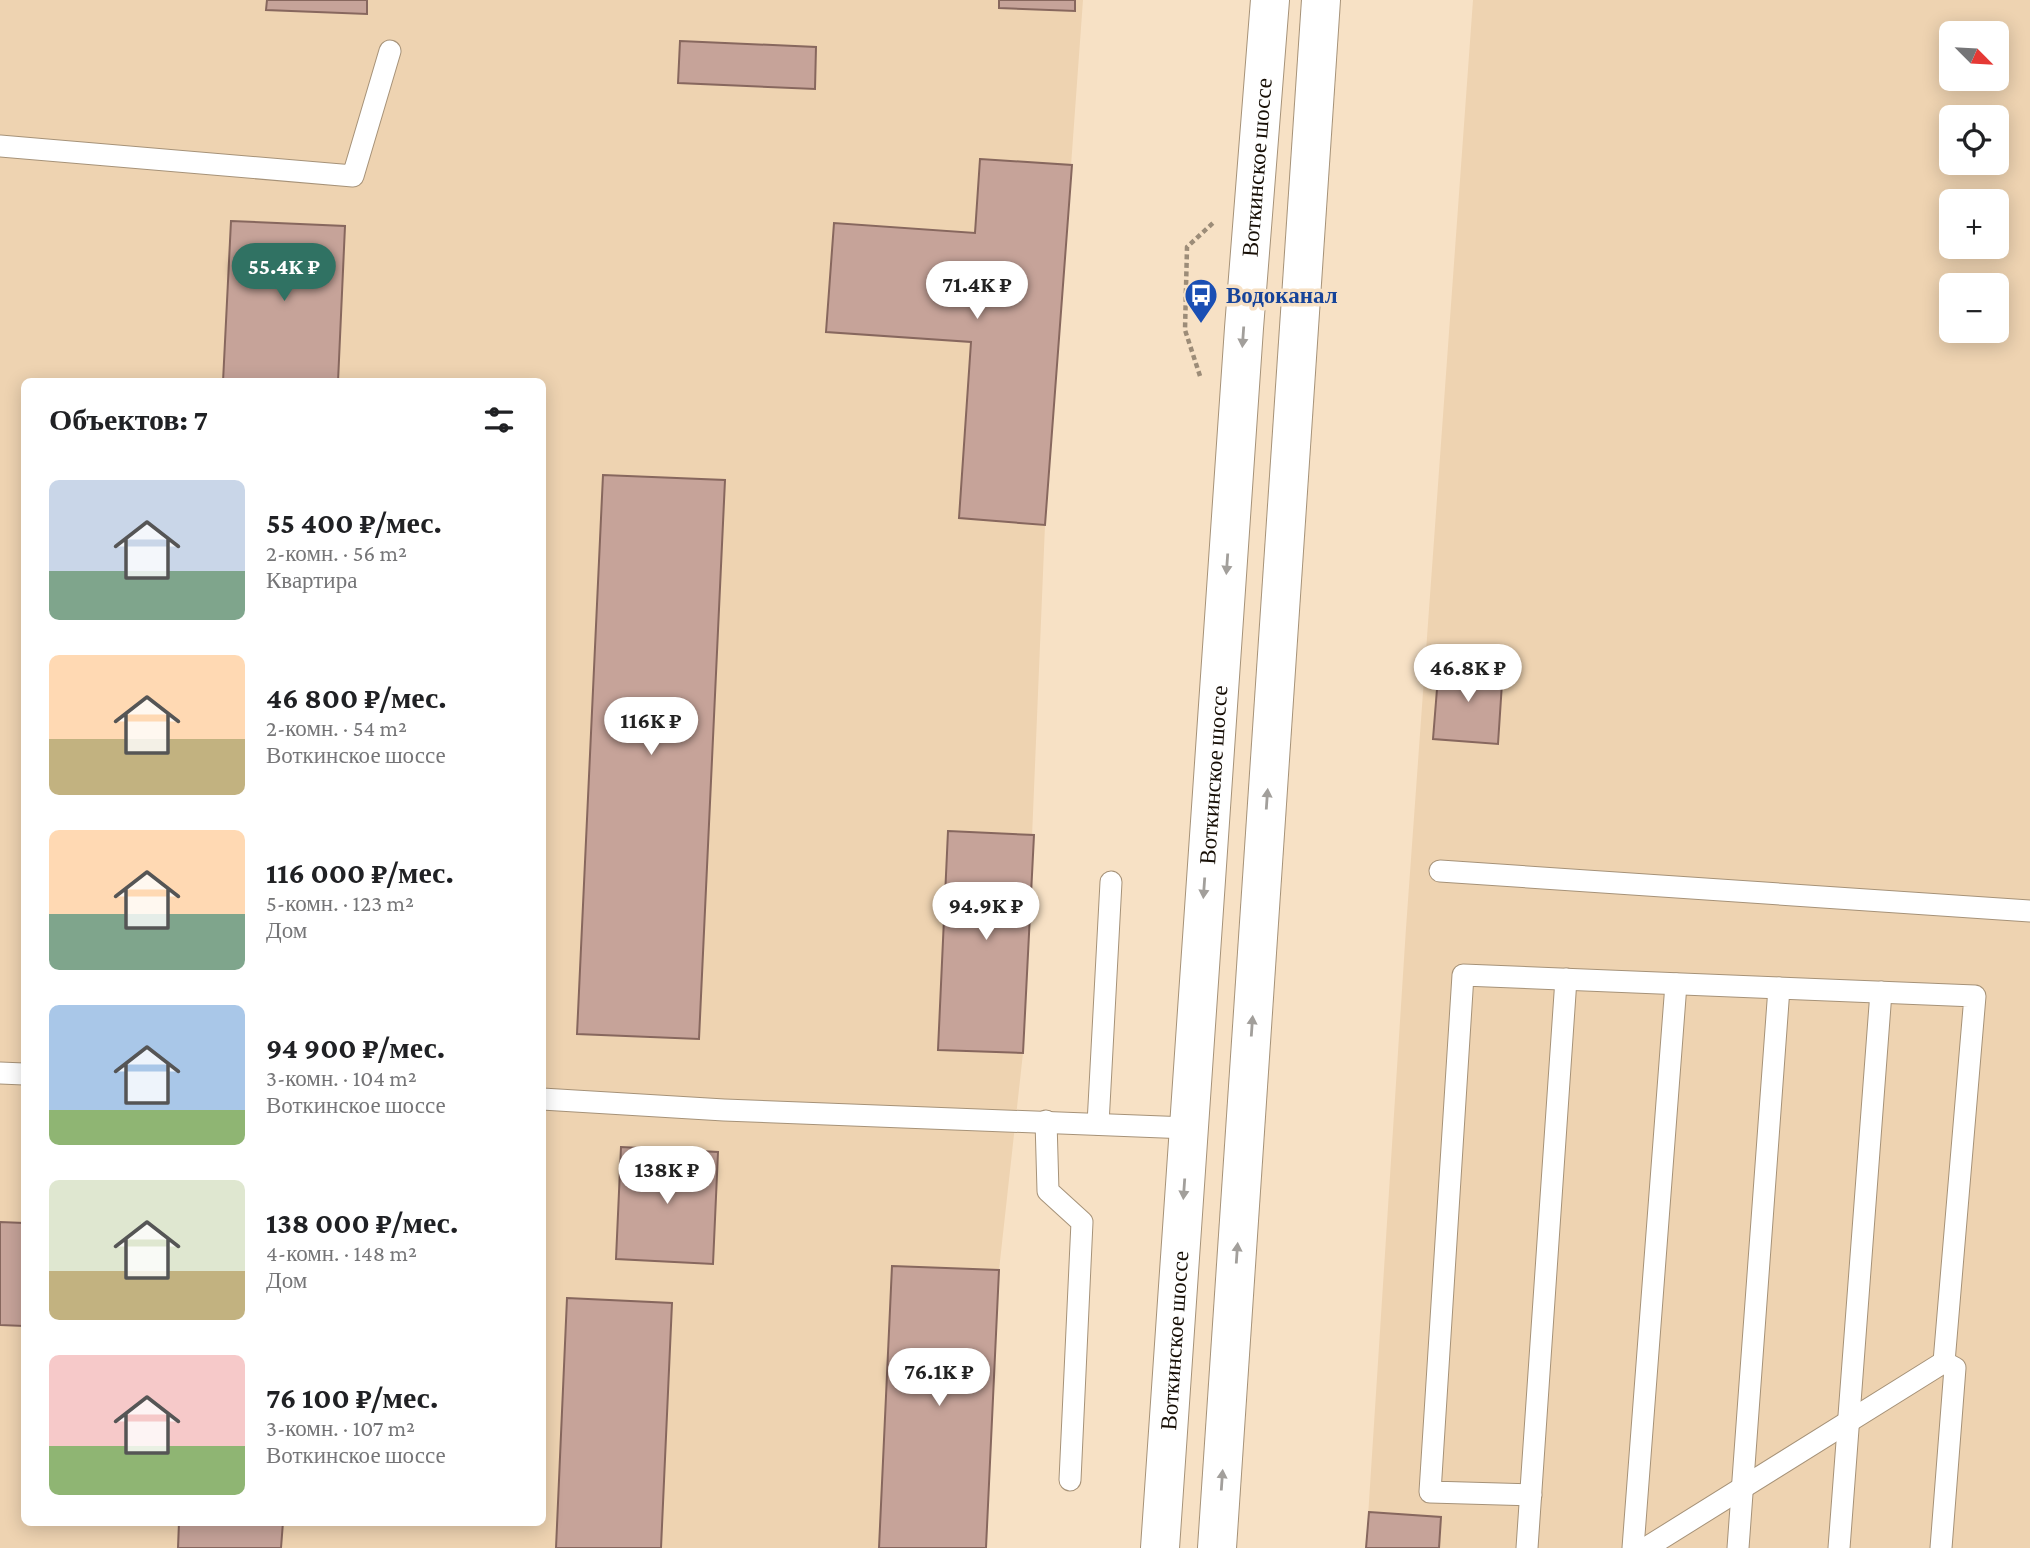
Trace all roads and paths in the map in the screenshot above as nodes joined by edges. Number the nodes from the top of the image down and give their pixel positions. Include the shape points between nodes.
1 (1270, 0) edge
2 (1321, 0) edge
3 (390, 51) dead end
4 (0, 146) edge
5 (1440, 871) dead end
6 (1111, 881) dead end
7 (2030, 911) edge
8 (1566, 979) junction
9 (1676, 984) junction
10 (1779, 988) junction
11 (1881, 992) junction
12 (0, 1073) edge
13 (21, 1074) edge
14 (546, 1099) edge
15 (1046, 1121) junction
16 (1098, 1124) junction
17 (1188, 1128) junction
18 (1944, 1362) junction
19 (1847, 1423) junction
20 (1070, 1480) dead end
21 (1742, 1488) junction
22 (1531, 1496) junction
23 (1160, 1548) edge
24 (1217, 1548) edge
25 (1527, 1548) edge
26 (1633, 1548) edge
27 (1646, 1548) edge
28 (1738, 1548) edge
29 (1839, 1548) edge
30 (1941, 1548) edge

1 -> 17 main road, Воткинское шоссе
24 -> 2 main road
3 - 4 lane via 353,176
5 - 7 lane
6 - 16 lane
8 - 9 lane
8 - 22 lane
8 - 22 lane via 1463,975 1430,1492
9 - 10 lane
9 - 26 lane
10 - 11 lane
10 - 21 lane
11 - 18 lane via 1975,996
11 - 19 lane
12 - 13 lane
14 - 15 lane
15 - 16 lane
15 - 20 lane via 1048,1191 1082,1222
16 - 17 lane
17 -> 23 main road, Воткинское шоссе
18 - 19 lane
18 - 30 lane via 1955,1368
19 - 21 lane
19 - 29 lane
21 - 27 lane
21 - 28 lane
22 - 25 lane

